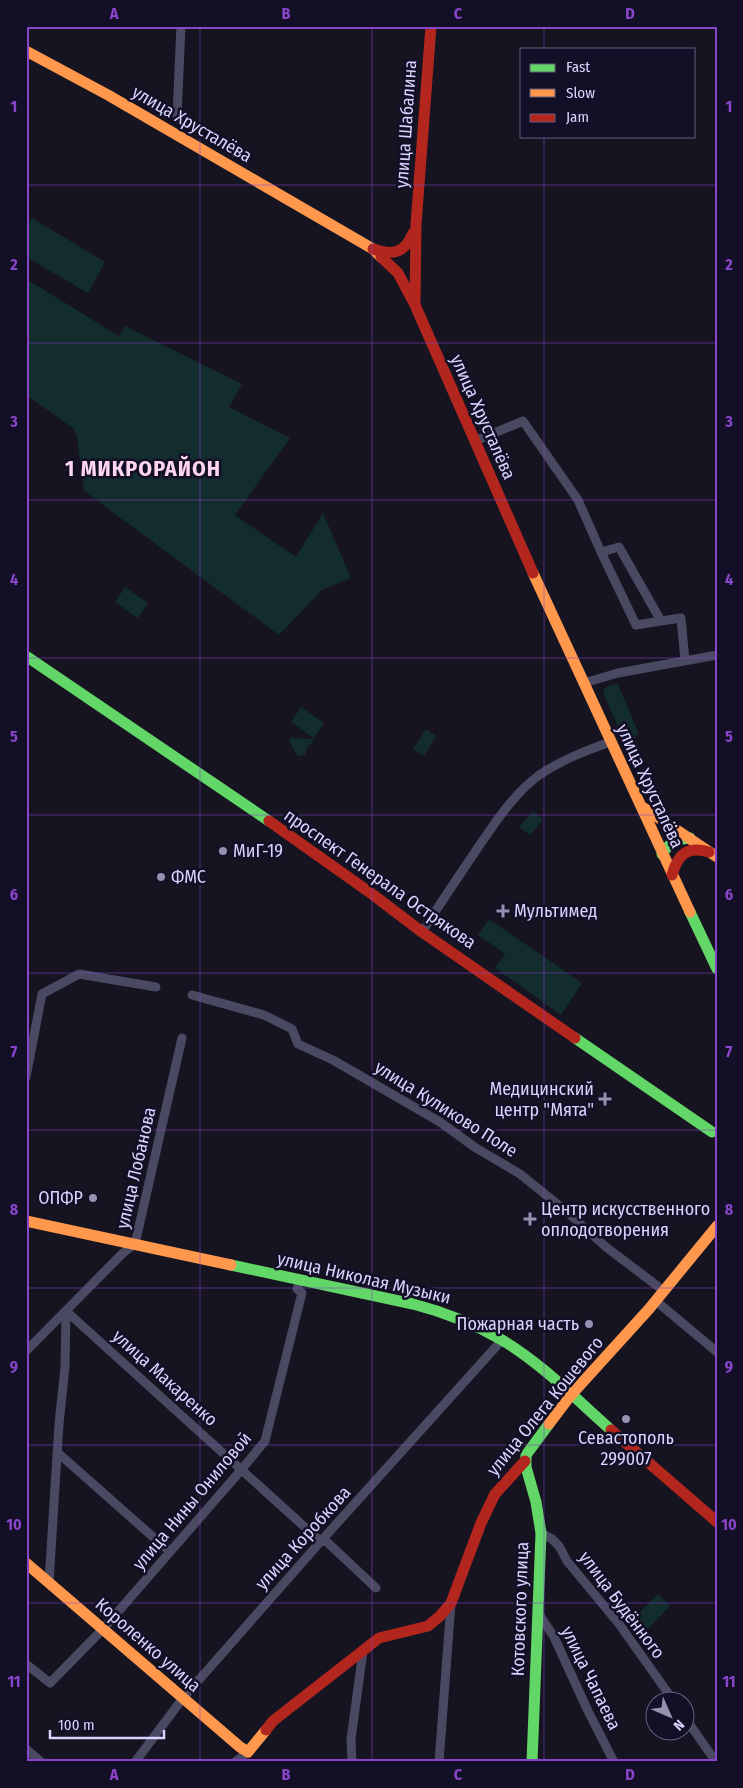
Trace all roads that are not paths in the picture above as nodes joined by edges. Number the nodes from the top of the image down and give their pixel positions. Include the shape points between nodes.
1 (181, 26) edge
2 (431, 26) edge
3 (26, 51) edge
4 (177, 115) dead end
5 (416, 224) junction
6 (415, 248) junction
7 (373, 249) junction
8 (398, 273) junction
9 (415, 305) junction
10 (475, 441) junction
11 (600, 552) junction
12 (661, 621) junction
13 (717, 655) edge
14 (26, 656) edge
15 (685, 661) junction
16 (584, 683) junction
17 (610, 742) junction
18 (641, 806) junction
19 (690, 838) junction
20 (662, 854) junction
21 (713, 855) edge
22 (672, 875) junction
23 (422, 932) junction
24 (717, 969) edge
25 (156, 987) dead end
26 (192, 995) dead end
27 (182, 1038) dead end
28 (26, 1077) edge
29 (716, 1133) edge
30 (26, 1221) edge
31 (717, 1226) edge
32 (135, 1244) junction
33 (300, 1280) junction
34 (664, 1291) junction
35 (656, 1301) junction
36 (66, 1311) junction
37 (502, 1340) junction
38 (26, 1351) edge
39 (717, 1352) edge
40 (571, 1395) junction
41 (57, 1452) junction
42 (525, 1461) junction
43 (242, 1470) junction
44 (717, 1522) edge
45 (541, 1533) junction
46 (322, 1541) junction
47 (170, 1552) junction
48 (26, 1563) edge
49 (49, 1582) junction
50 (376, 1588) dead end
51 (450, 1603) junction
52 (536, 1611) junction
53 (103, 1629) junction
54 (363, 1650) junction
55 (26, 1664) edge
56 (666, 1690) edge
57 (183, 1698) junction
58 (696, 1733) edge
59 (26, 1749) edge
60 (248, 1752) junction
61 (41, 1762) edge
62 (135, 1762) edge
63 (235, 1762) edge
64 (352, 1762) edge
65 (439, 1762) edge
66 (532, 1762) edge
67 (614, 1762) edge
68 (716, 1762) edge

1 - 4 street
2 - 5 main road, улица Шабалина
3 - 7 main road, улица Хрусталёва
5 - 6 main road, улица Шабалина
5 - 7 main road, улица Шабалина via 410,243 402,250 389,254
6 - 8 main road, улица Шабалина via 406,267
6 - 9 main road, улица Шабалина
7 - 8 main road, улица Хрусталёва
8 - 9 main road, улица Хрусталёва
9 - 10 main road, улица Хрусталёва
10 - 11 street via 523,420 578,500
10 - 16 main road, улица Хрусталёва
11 - 12 street via 619,547
11 - 12 street via 636,625
12 - 15 street via 682,618
13 - 15 street
14 - 23 main road, проспект Генерала Острякова via 229,793
15 - 16 street via 618,673
16 - 17 main road, улица Хрусталёва
17 - 18 main road, улица Хрусталёва
17 - 23 street via 551,767 522,791 498,819
18 - 19 main road
18 - 20 main road, улица Хрусталёва
19 - 20 main road via 672,841
19 - 21 main road
20 - 22 main road, улица Хрусталёва
21 - 22 main road via 700,849 690,850 674,864
22 - 24 main road, улица Хрусталёва
23 - 29 main road, проспект Генерала Острякова
25 - 28 street via 79,974 42,994
26 - 34 street, улица Куликово Поле via 264,1015 292,1029 298,1044 333,1060 440,1122 520,1174
27 - 32 street, улица Лобанова
30 - 32 main road, улица Николая Музыки
31 - 34 main road, улица Олега Кошевого
32 - 33 main road, улица Николая Музыки
32 - 36 street, улица Лобанова
33 - 37 main road, улица Николая Музыки via 436,1310
33 - 43 street, улица Нины Ониловой via 297,1289 302,1293 265,1441
34 - 35 main road, улица Олега Кошевого
35 - 39 street
35 - 40 main road, улица Олега Кошевого
36 - 38 street, улица Лобанова
36 - 41 street via 65,1367
36 - 43 street, улица Макаренко
37 - 40 main road, улица Николая Музыки
37 - 46 street, улица Коробкова
40 - 42 main road, улица Олега Кошевого via 529,1449
40 - 44 main road, улица Николая Музыки
41 - 47 street
41 - 49 street
42 - 45 main road, Котовского улица
42 - 51 main road, улица Олега Кошевого via 495,1494
43 - 46 street, улица Макаренко
43 - 47 street, улица Нины Ониловой
45 - 52 main road, Котовского улица
45 - 56 street, улица Будённого via 559,1546 567,1561 619,1624
46 - 50 street, улица Макаренко
46 - 57 street, улица Коробкова
47 - 53 street, улица Нины Ониловой
48 - 49 main road, Короленко улица
49 - 53 main road, Короленко улица
51 - 54 main road via 428,1626 379,1638
51 - 65 street
52 - 66 main road, Котовского улица
52 - 67 street, улица Чапаева via 554,1636
53 - 55 street, улица Нины Ониловой via 50,1684
53 - 57 main road, Короленко улица
54 - 60 main road via 273,1721
54 - 64 street via 351,1739
57 - 60 main road, Короленко улица
57 - 62 street, улица Коробкова
58 - 68 street
59 - 61 street
60 - 63 street

